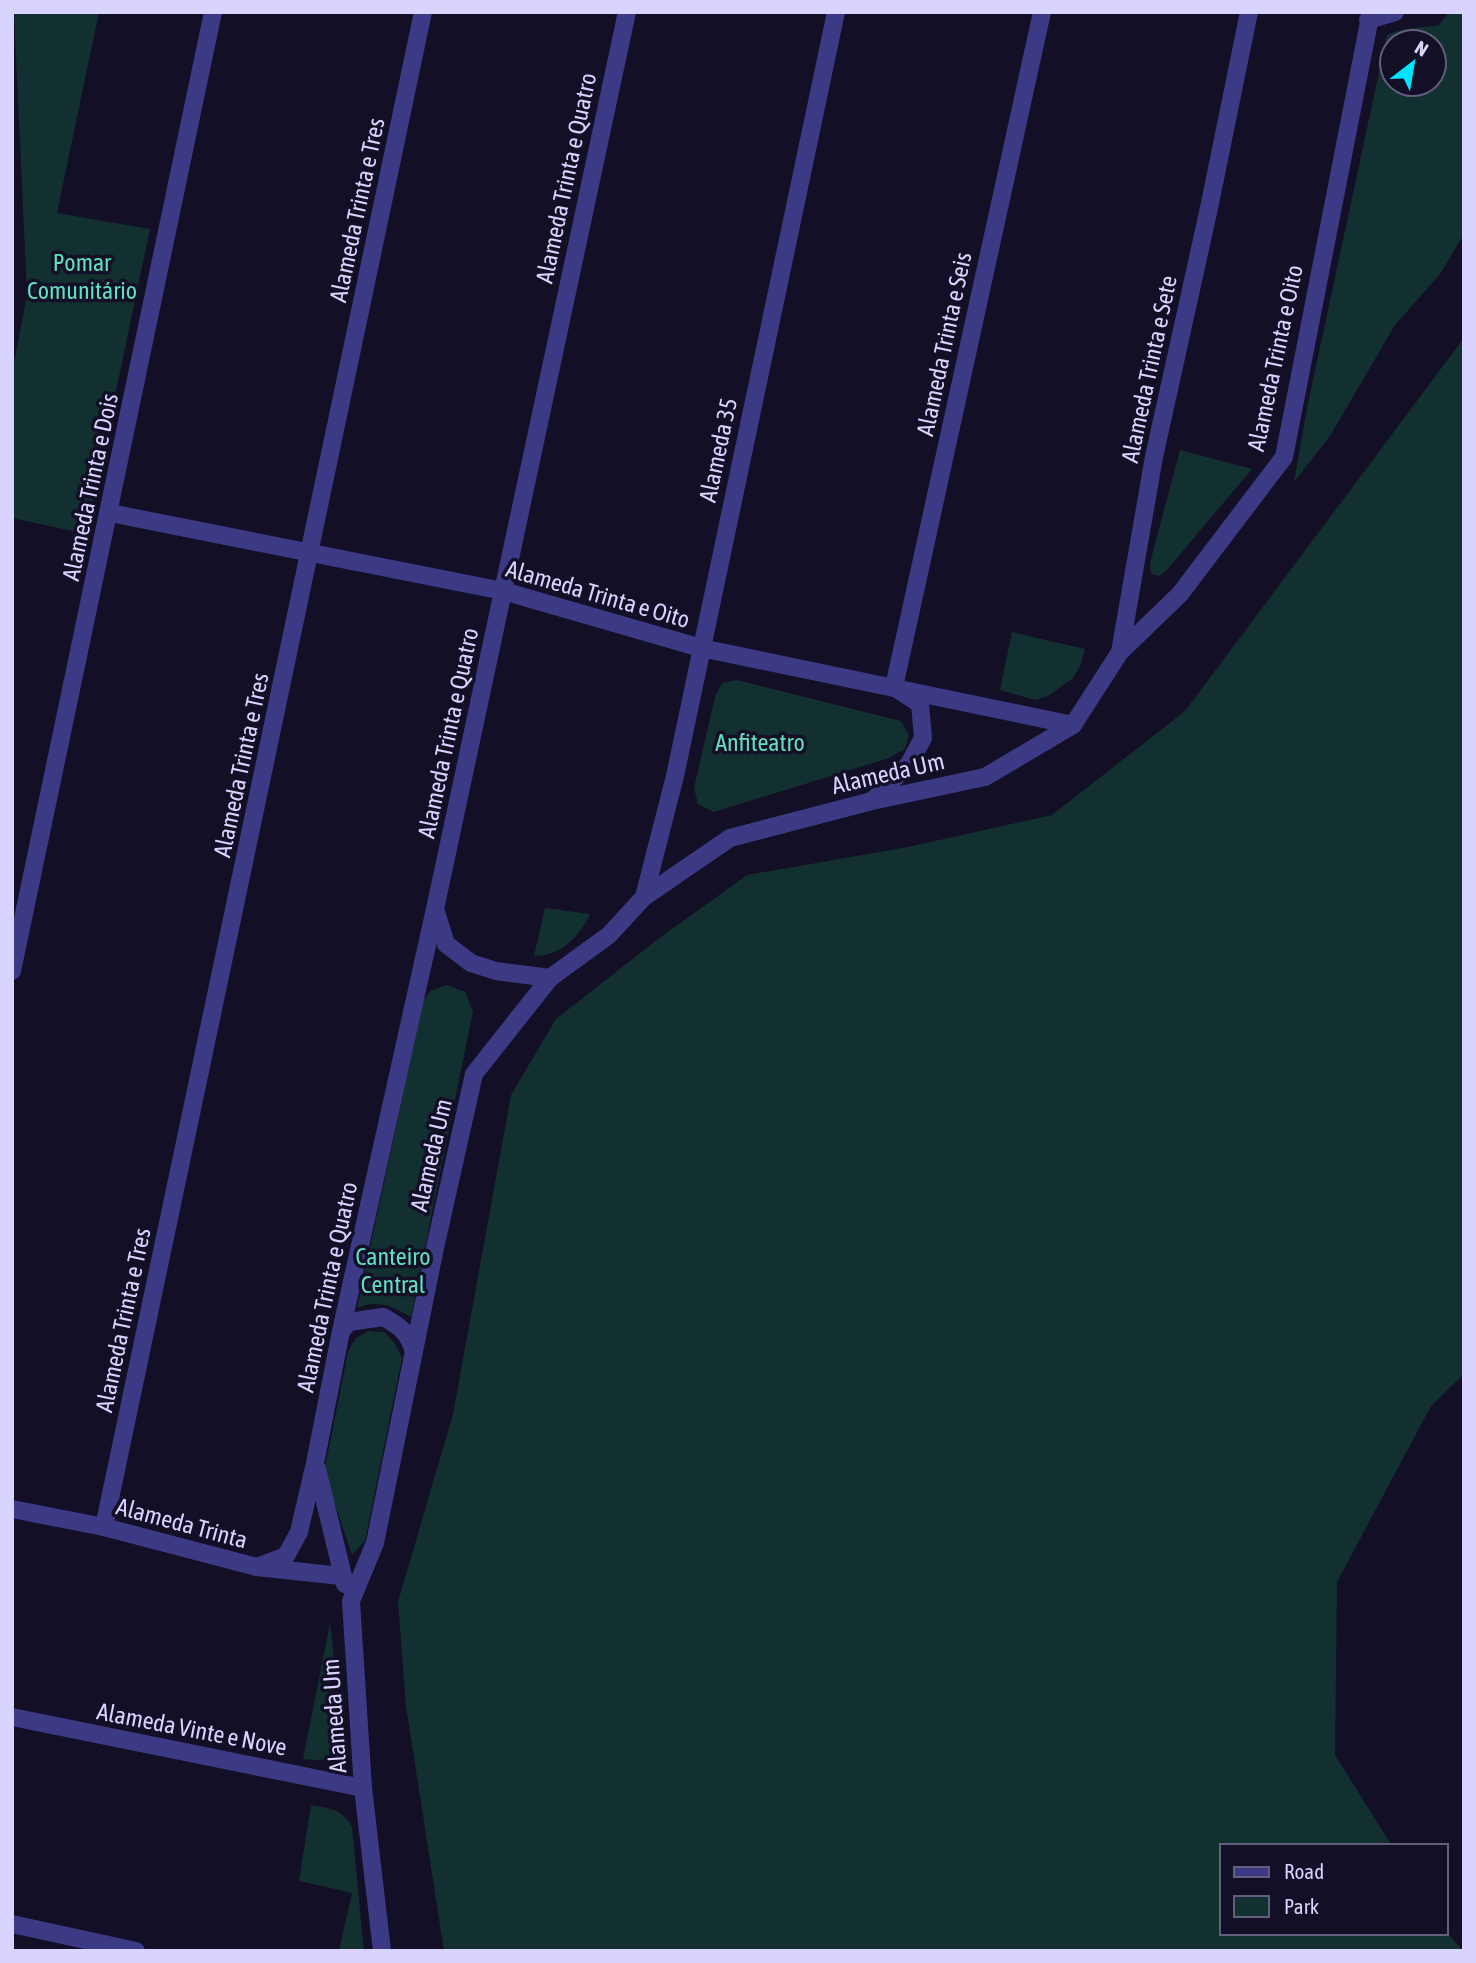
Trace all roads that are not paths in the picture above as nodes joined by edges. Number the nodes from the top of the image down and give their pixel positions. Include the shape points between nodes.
1 (213, 12) edge
2 (423, 12) edge
3 (627, 12) edge
4 (836, 12) edge
5 (1042, 12) edge
6 (1249, 12) edge
7 (1395, 12) edge
8 (1370, 16) edge
9 (110, 513) junction
10 (311, 553) junction
11 (503, 591) junction
12 (701, 648) junction
13 (1120, 652) junction
14 (894, 687) junction
15 (1073, 725) junction
16 (872, 801) junction
17 (644, 897) junction
18 (435, 909) junction
19 (12, 971) edge
20 (550, 978) junction
21 (341, 1331) junction
22 (414, 1352) junction
23 (316, 1463) junction
24 (12, 1509) edge
25 (104, 1527) junction
26 (257, 1567) junction
27 (341, 1576) junction
28 (351, 1601) junction
29 (12, 1717) edge
30 (363, 1788) junction
31 (12, 1924) edge
32 (83, 1945) edge
33 (136, 1951) edge
34 (382, 1951) edge

1 - 9 street, Alameda Trinta e Dois
2 - 10 street, Alameda Trinta e Tres
3 - 11 street, Alameda Trinta e Quatro
4 - 12 street, Alameda 35
5 - 14 street, Alameda Trinta e Seis
6 - 13 street, Alameda Trinta e Sete via 1154,457
7 - 8 street
8 - 13 street, Alameda Trinta e Oito via 1284,457 1180,594
9 - 10 street, Alameda Trinta e Oito
9 - 19 street, Alameda Trinta e Dois
10 - 11 street, Alameda Trinta e Oito
10 - 25 street, Alameda Trinta e Tres
11 - 12 street, Alameda Trinta e Oito
11 - 18 street, Alameda Trinta e Quatro
12 - 14 street, Alameda Trinta e Oito
12 - 17 street, Alameda 35
13 - 15 street, Alameda Trinta e Sete
14 - 15 street, Alameda Trinta e Oito
14 - 16 street via 920,704 923,738 909,764
15 - 16 street, Alameda Um via 985,777
16 - 17 street, Alameda Um via 730,838
17 - 20 street, Alameda Um via 609,935
18 - 20 street via 446,944 471,963
18 - 21 street, Alameda Trinta e Quatro
20 - 22 street, Alameda Um via 474,1074
21 - 22 street via 349,1322 383,1317 410,1337
21 - 23 street, Alameda Trinta e Quatro
22 - 28 street, Alameda Um via 375,1543
23 - 26 street, Alameda Trinta e Quatro via 299,1532 286,1556
23 - 27 street, Alameda Trinta e Quatro
24 - 25 street, Alameda Trinta
25 - 26 street, Alameda Trinta
26 - 27 street, Alameda Trinta
27 - 28 street, Alameda Trinta e Quatro
28 - 30 street, Alameda Um
29 - 30 street, Alameda Vinte e Nove
30 - 34 street, Alameda Um
31 - 32 street
32 - 33 street

